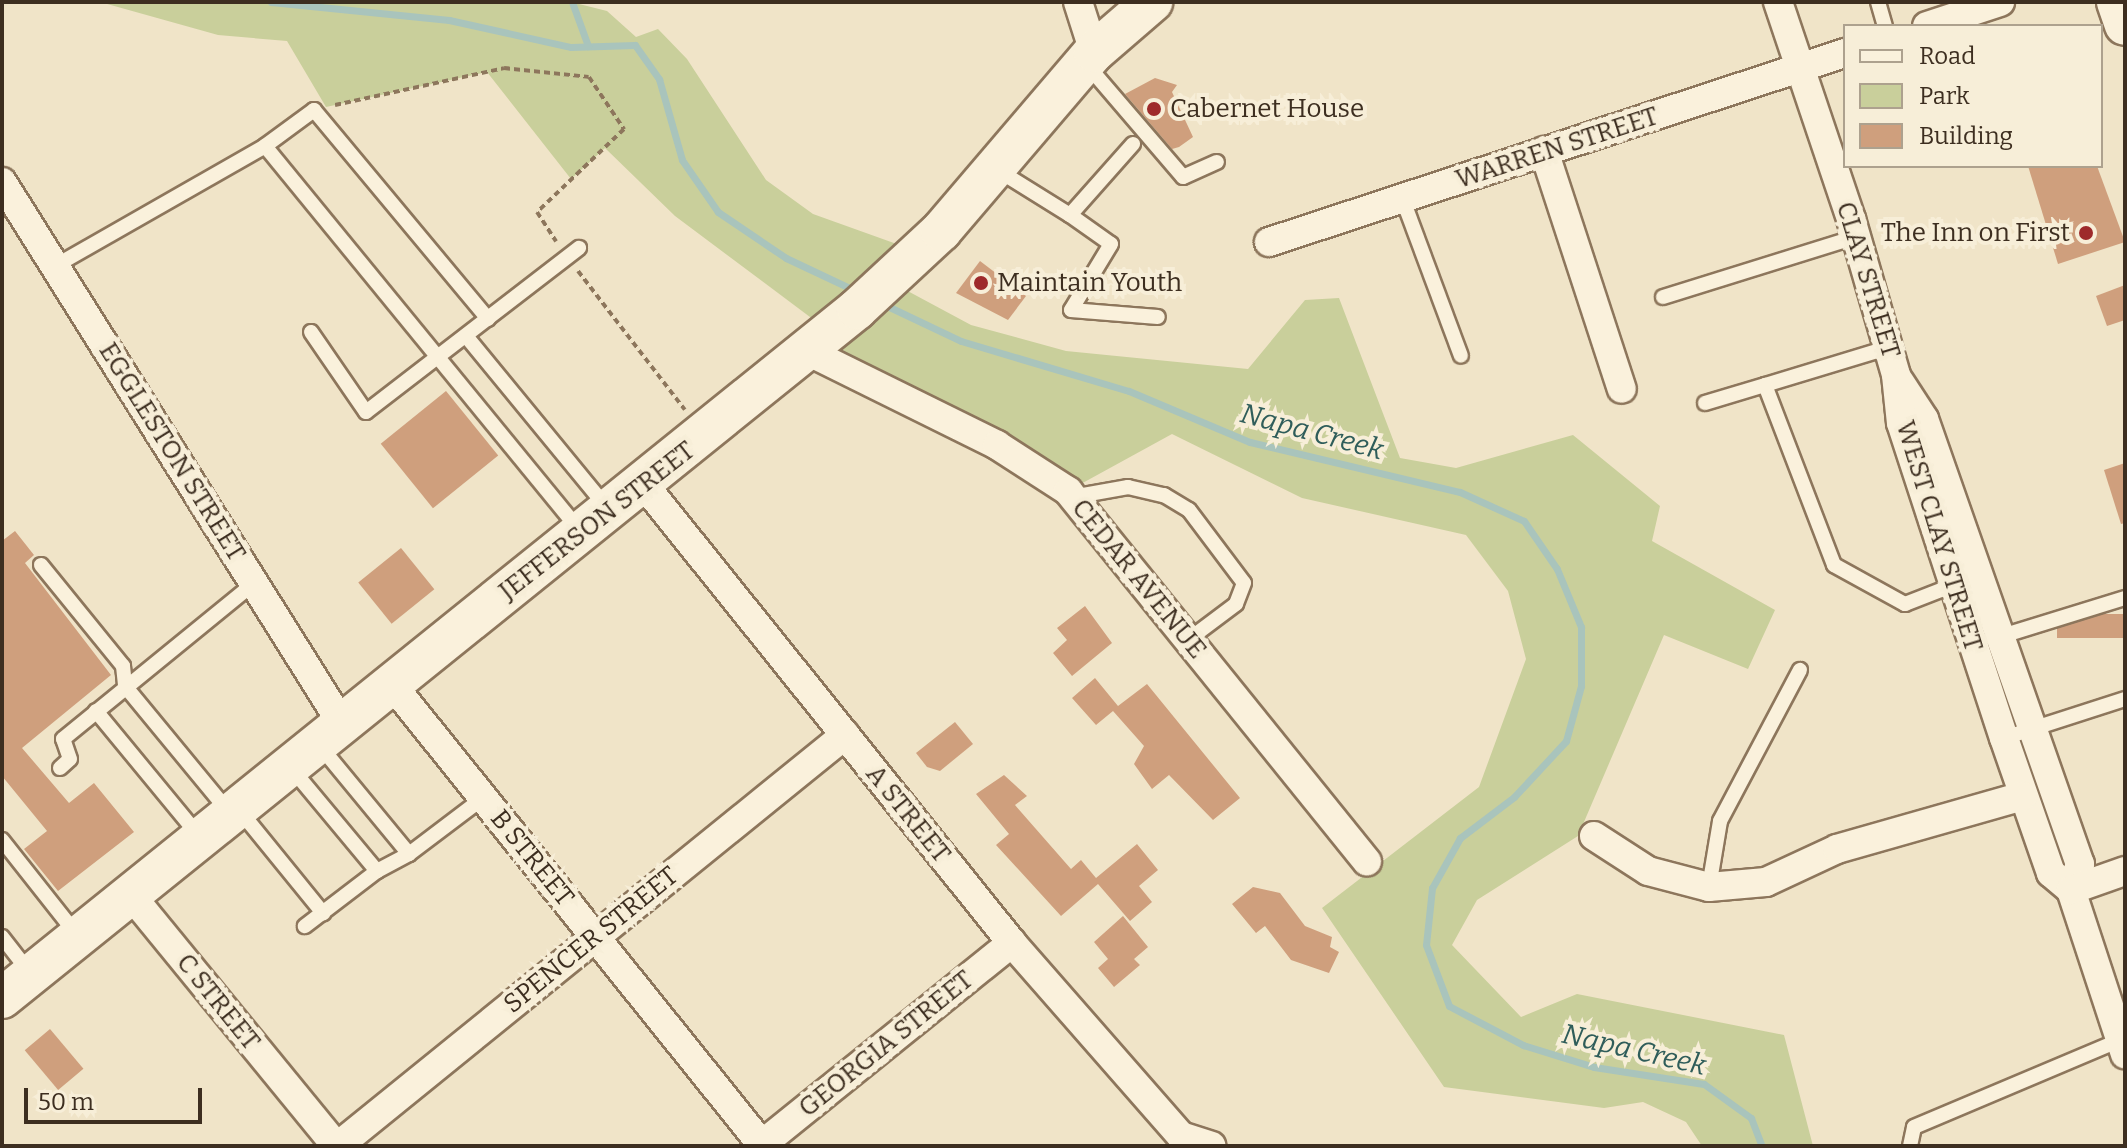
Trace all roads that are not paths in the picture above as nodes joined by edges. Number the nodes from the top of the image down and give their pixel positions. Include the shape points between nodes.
1 (1078, 2) edge
2 (1152, 2) edge
3 (1778, 2) edge
4 (1878, 2) edge
5 (2000, 2) edge
6 (2117, 2) edge
7 (1884, 24) edge
8 (1933, 24) edge
9 (2125, 25) edge
10 (1843, 54) edge
11 (1090, 57) junction
12 (1800, 68) junction
13 (1133, 144) dead end
14 (265, 146) junction
15 (1544, 151) junction
16 (1217, 162) dead end
17 (995, 168) junction
18 (3, 187) edge
19 (1403, 200) junction
20 (1070, 215) junction
21 (1856, 237) junction
22 (1269, 242) dead end
23 (573, 252) road end
24 (55, 266) junction
25 (1663, 297) dead end
26 (1158, 317) dead end
27 (488, 319) junction
28 (311, 332) dead end
29 (466, 336) junction
30 (821, 339) junction
31 (1887, 348) junction
32 (1461, 356) dead end
33 (439, 357) junction
34 (1896, 375) junction
35 (1765, 385) junction
36 (1622, 389) dead end
37 (1705, 403) dead end
38 (645, 486) junction
39 (1072, 497) junction
40 (597, 523) junction
41 (41, 565) dead end
42 (254, 583) junction
43 (1954, 585) junction
44 (2125, 598) edge
45 (2002, 636) junction
46 (1188, 640) junction
47 (1800, 670) dead end
48 (390, 682) junction
49 (125, 686) junction
50 (2125, 699) edge
51 (96, 711) junction
52 (2017, 734) junction
53 (845, 735) junction
54 (316, 743) junction
55 (60, 768) dead end
56 (2023, 796) junction
57 (483, 798) junction
58 (223, 819) junction
59 (1594, 836) dead end
60 (2, 840) edge
61 (409, 854) junction
62 (1367, 861) dead end
63 (377, 871) junction
64 (2125, 871) edge
65 (1709, 887) junction
66 (2071, 890) junction
67 (130, 894) junction
68 (323, 913) junction
69 (305, 926) dead end
70 (77, 936) junction
71 (2, 937) edge
72 (595, 937) junction
73 (1012, 943) junction
74 (16, 985) edge
75 (2123, 1047) edge
76 (1174, 1141) edge
77 (762, 1145) edge
78 (337, 1146) edge
79 (1211, 1146) edge
80 (1910, 1146) edge

1 - 11 street
2 - 11 main road, JEFFERSON STREET
3 - 12 street, CLAY STREET
4 - 7 lane
5 - 8 street
6 - 9 main road
10 - 12 street, WARREN STREET
11 - 16 lane via 1183,177
11 - 17 main road, JEFFERSON STREET
12 - 15 street, WARREN STREET
12 - 21 street, CLAY STREET
13 - 20 lane
14 - 24 lane
14 - 27 lane via 314,110
14 - 33 lane
15 - 19 street, WARREN STREET
15 - 36 street
17 - 20 lane
17 - 30 main road, JEFFERSON STREET via 920,250
18 - 24 street, EGGLESTON STREET
19 - 22 street, WARREN STREET
19 - 32 lane
20 - 26 lane via 1111,244 1071,310
21 - 25 lane
21 - 31 street, CLAY STREET
23 - 27 lane
24 - 42 street, EGGLESTON STREET
27 - 29 lane
28 - 33 lane via 366,412
29 - 33 lane
29 - 40 lane
30 - 38 main road, JEFFERSON STREET
30 - 39 street, CEDAR AVENUE via 997,445
31 - 34 street, CLAY STREET
31 - 35 lane
33 - 40 lane
34 - 43 street, WEST CLAY STREET via 1901,423
34 - 45 street, WEST CLAY STREET via 1924,419
35 - 37 lane
35 - 43 lane via 1834,565 1905,604
38 - 40 main road, JEFFERSON STREET
38 - 53 street, A STREET
39 - 46 street, CEDAR AVENUE
39 - 46 lane via 1128,487 1164,495 1189,510 1244,583 1236,604
40 - 48 main road, JEFFERSON STREET
41 - 49 lane via 123,666
42 - 49 lane
42 - 54 street, EGGLESTON STREET
43 - 52 street, WEST CLAY STREET
44 - 45 lane
45 - 52 street, WEST CLAY STREET
46 - 62 street, CEDAR AVENUE
47 - 65 lane via 1720,821
48 - 54 main road, JEFFERSON STREET
48 - 57 street, B STREET
49 - 51 lane
49 - 58 lane
50 - 52 lane
51 - 55 lane via 63,739 70,759
51 - 58 lane
52 - 56 street, WEST CLAY STREET
52 - 66 street, WEST CLAY STREET via 2080,864
53 - 72 street, SPENCER STREET
53 - 73 street, A STREET
54 - 58 main road, JEFFERSON STREET
54 - 61 lane
54 - 63 lane
56 - 65 street via 1837,849 1766,882
56 - 66 street, WEST CLAY STREET via 2051,873
57 - 61 lane
57 - 72 street, B STREET
58 - 67 main road, JEFFERSON STREET
58 - 68 lane
59 - 65 street via 1648,871
60 - 70 lane
61 - 63 lane
63 - 68 lane
64 - 66 street
66 - 75 street, WEST CLAY STREET
67 - 70 main road, JEFFERSON STREET
67 - 78 street, C STREET
68 - 69 lane
70 - 74 main road, JEFFERSON STREET
71 - 74 lane
72 - 77 street, B STREET
72 - 78 street, SPENCER STREET
73 - 76 street, A STREET
73 - 77 street, GEORGIA STREET
75 - 80 lane via 1914,1127
76 - 79 street

